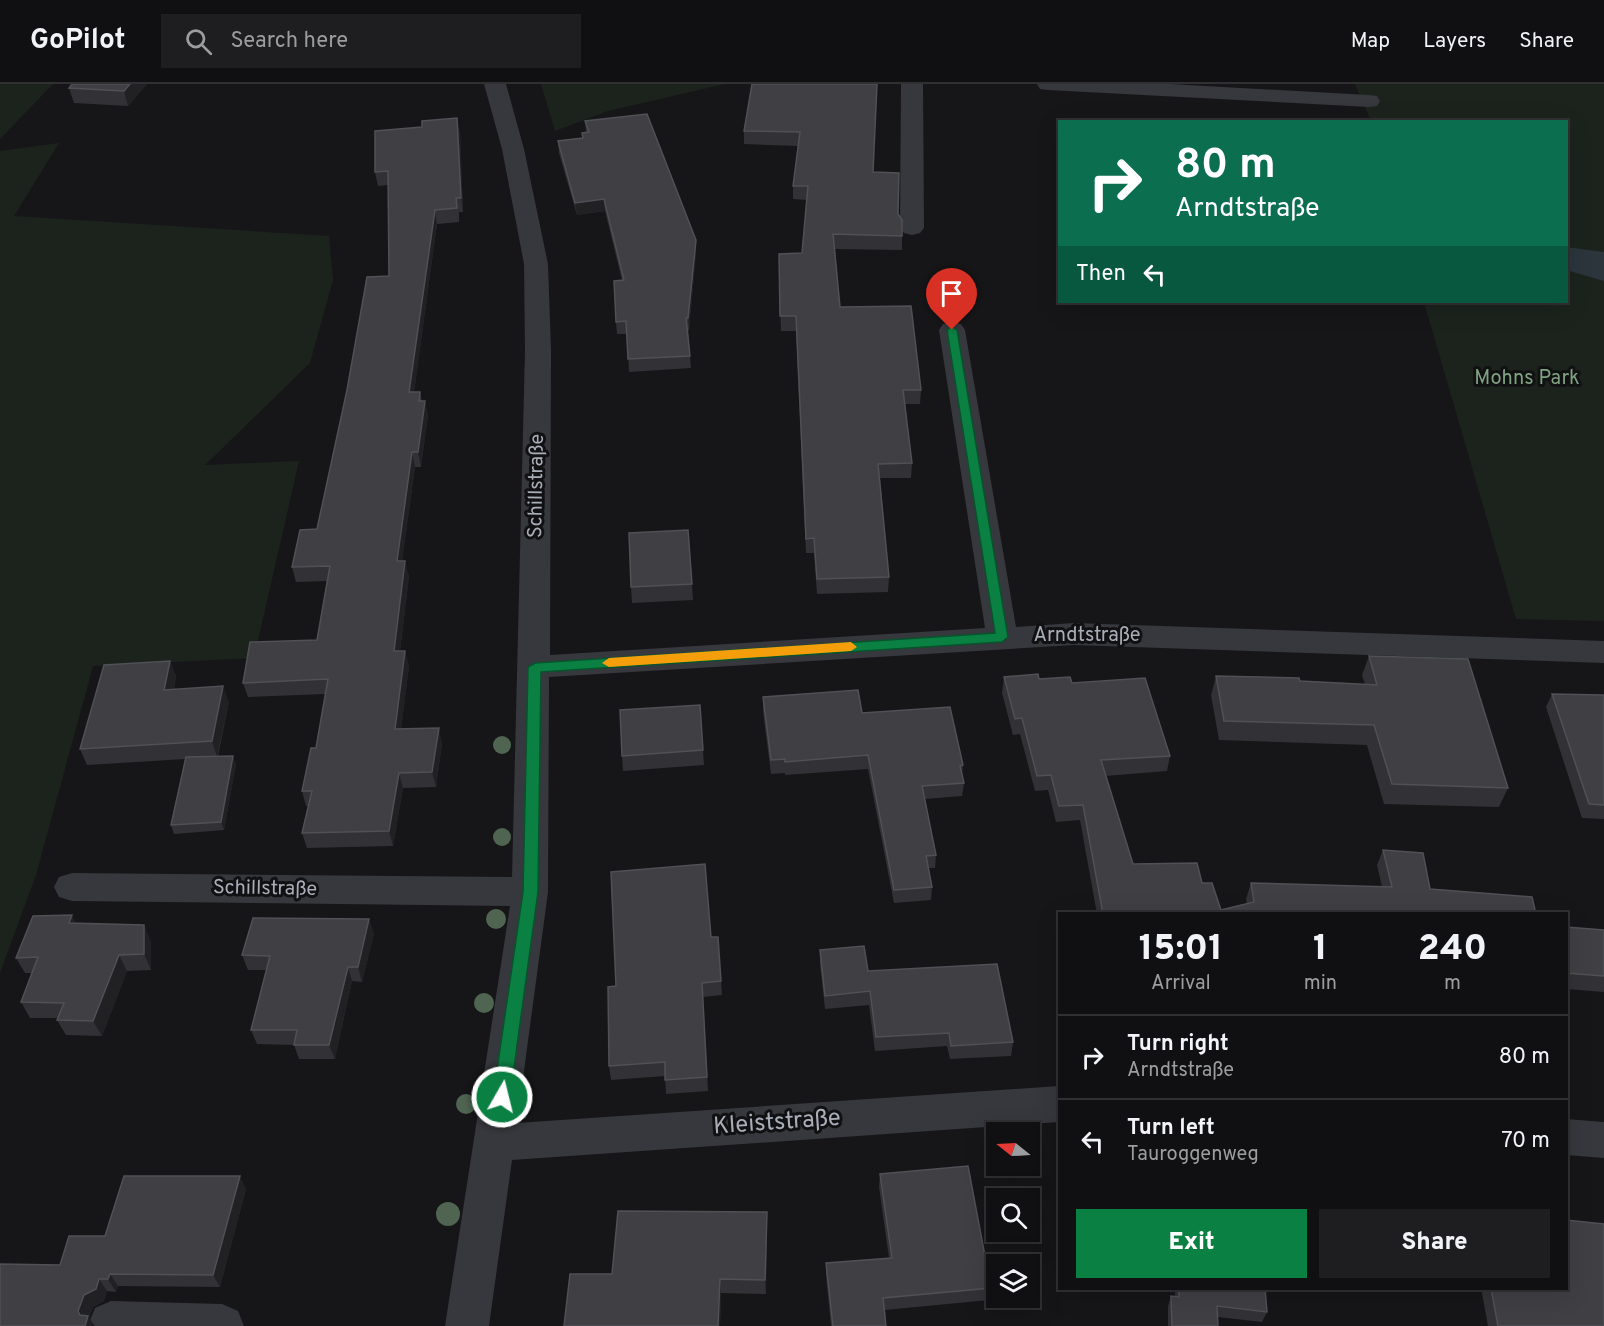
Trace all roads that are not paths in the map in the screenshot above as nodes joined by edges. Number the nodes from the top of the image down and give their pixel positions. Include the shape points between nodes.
1 (495, 84) edge
2 (912, 84) edge
3 (1048, 84) edge
4 (1369, 101) dead end
5 (912, 228) dead end
6 (952, 330) dead end
7 (1002, 637) junction
8 (1604, 652) edge
9 (535, 667) junction
10 (72, 887) dead end
11 (530, 892) junction
12 (1058, 1104) edge
13 (1568, 1137) edge
14 (1604, 1140) edge
15 (495, 1143) junction
16 (111, 1323) dead end
17 (222, 1326) edge
18 (467, 1326) edge

1 - 9 street, Schillstraße via 513,149 536,264
2 - 5 street
3 - 4 street
6 - 7 street
7 - 8 street, Arndtstraße via 1074,634
7 - 9 street, Arndtstraße
9 - 11 street, Schillstraße
10 - 11 street, Schillstraße
11 - 15 street, Schillstraße
12 - 15 street, Kleiststraße
13 - 14 street
15 - 18 street, Schillstraße
16 - 17 street

